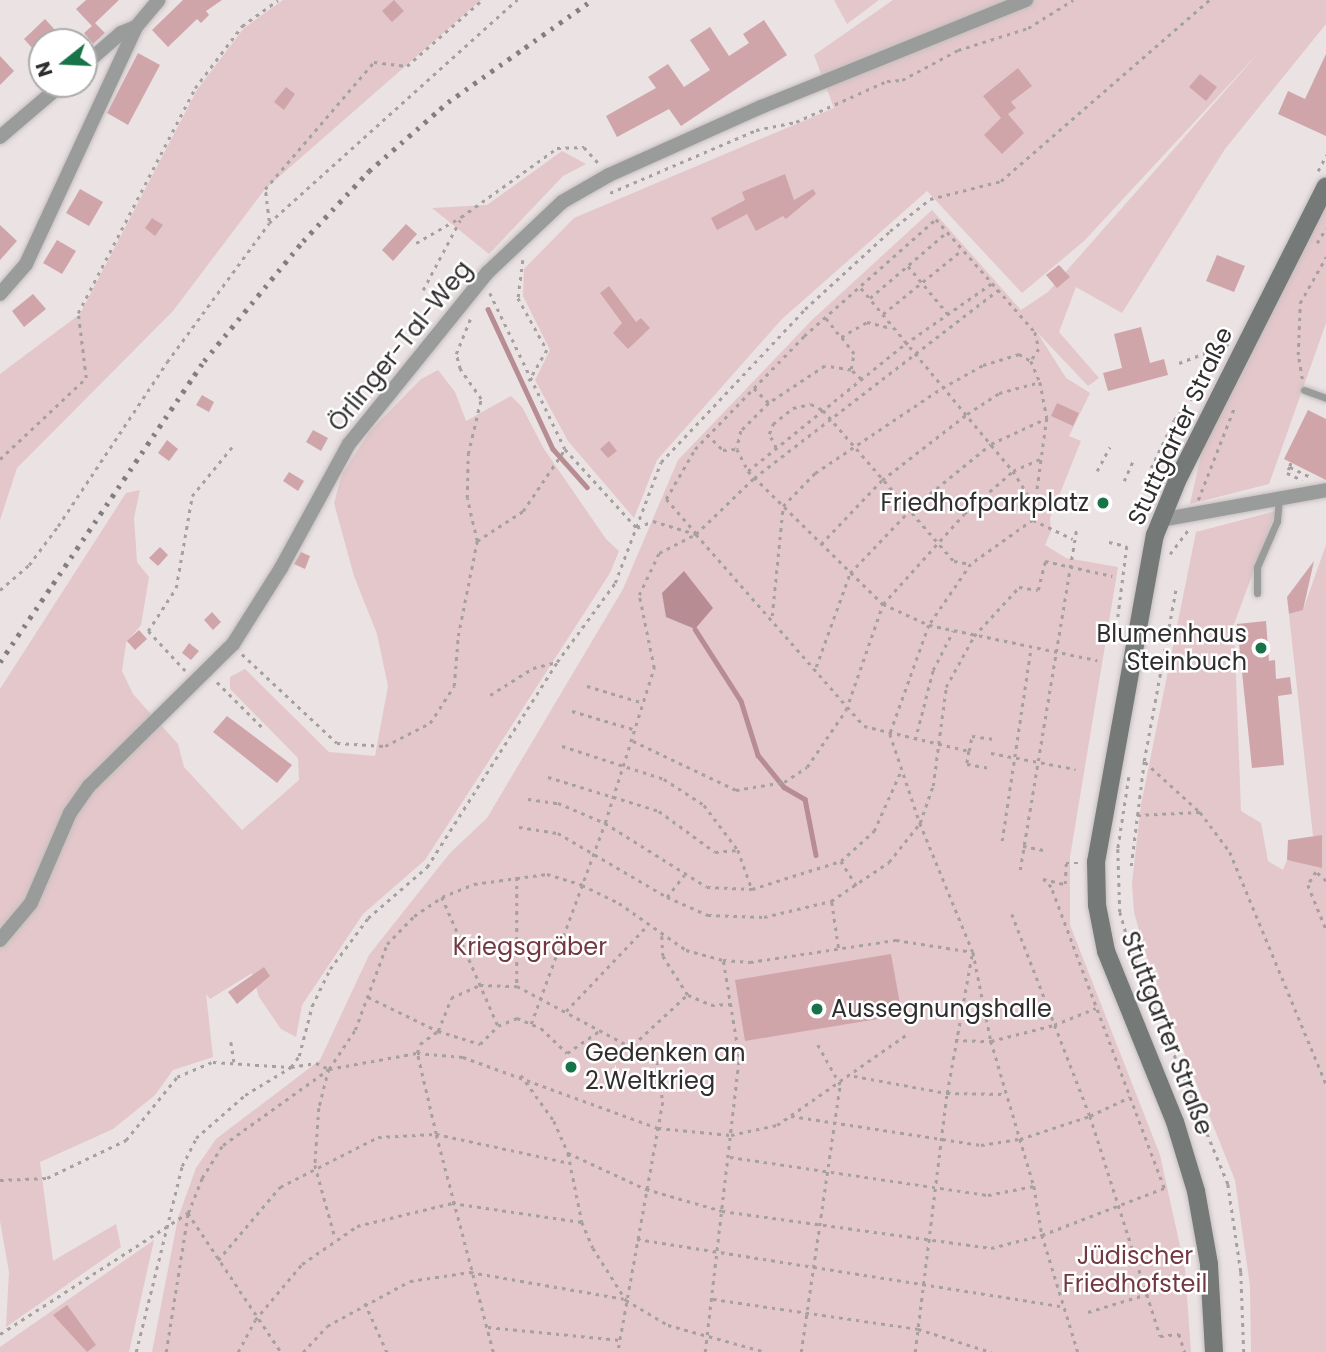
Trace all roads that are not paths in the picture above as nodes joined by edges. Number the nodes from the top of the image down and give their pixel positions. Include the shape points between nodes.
1 (159, 0) edge
2 (1026, 0) edge
3 (136, 27) junction
4 (98, 53) edge
5 (46, 98) edge
6 (0, 137) edge
7 (1320, 182) edge
8 (0, 294) edge
9 (1304, 390) road end
10 (1326, 398) edge
11 (1323, 483) edge
12 (1279, 499) junction
13 (1160, 520) junction
14 (1257, 593) dead end
15 (0, 940) edge
16 (1214, 1352) edge

1 - 3 street
2 - 15 street, Örlinger-Tal-Weg via 761,107 609,175 562,202 487,273 349,444 233,644 89,786 70,813 31,903
3 - 4 street
3 - 8 street via 26,264
5 - 6 street
7 - 13 main road, Stuttgarter Straße
9 - 10 lane
11 - 12 street
12 - 13 street
12 - 14 lane via 1277,521 1257,567
13 - 16 main road, Stuttgarter Straße via 1146,568 1096,862 1097,905 1107,951 1175,1122 1196,1191 1211,1278

